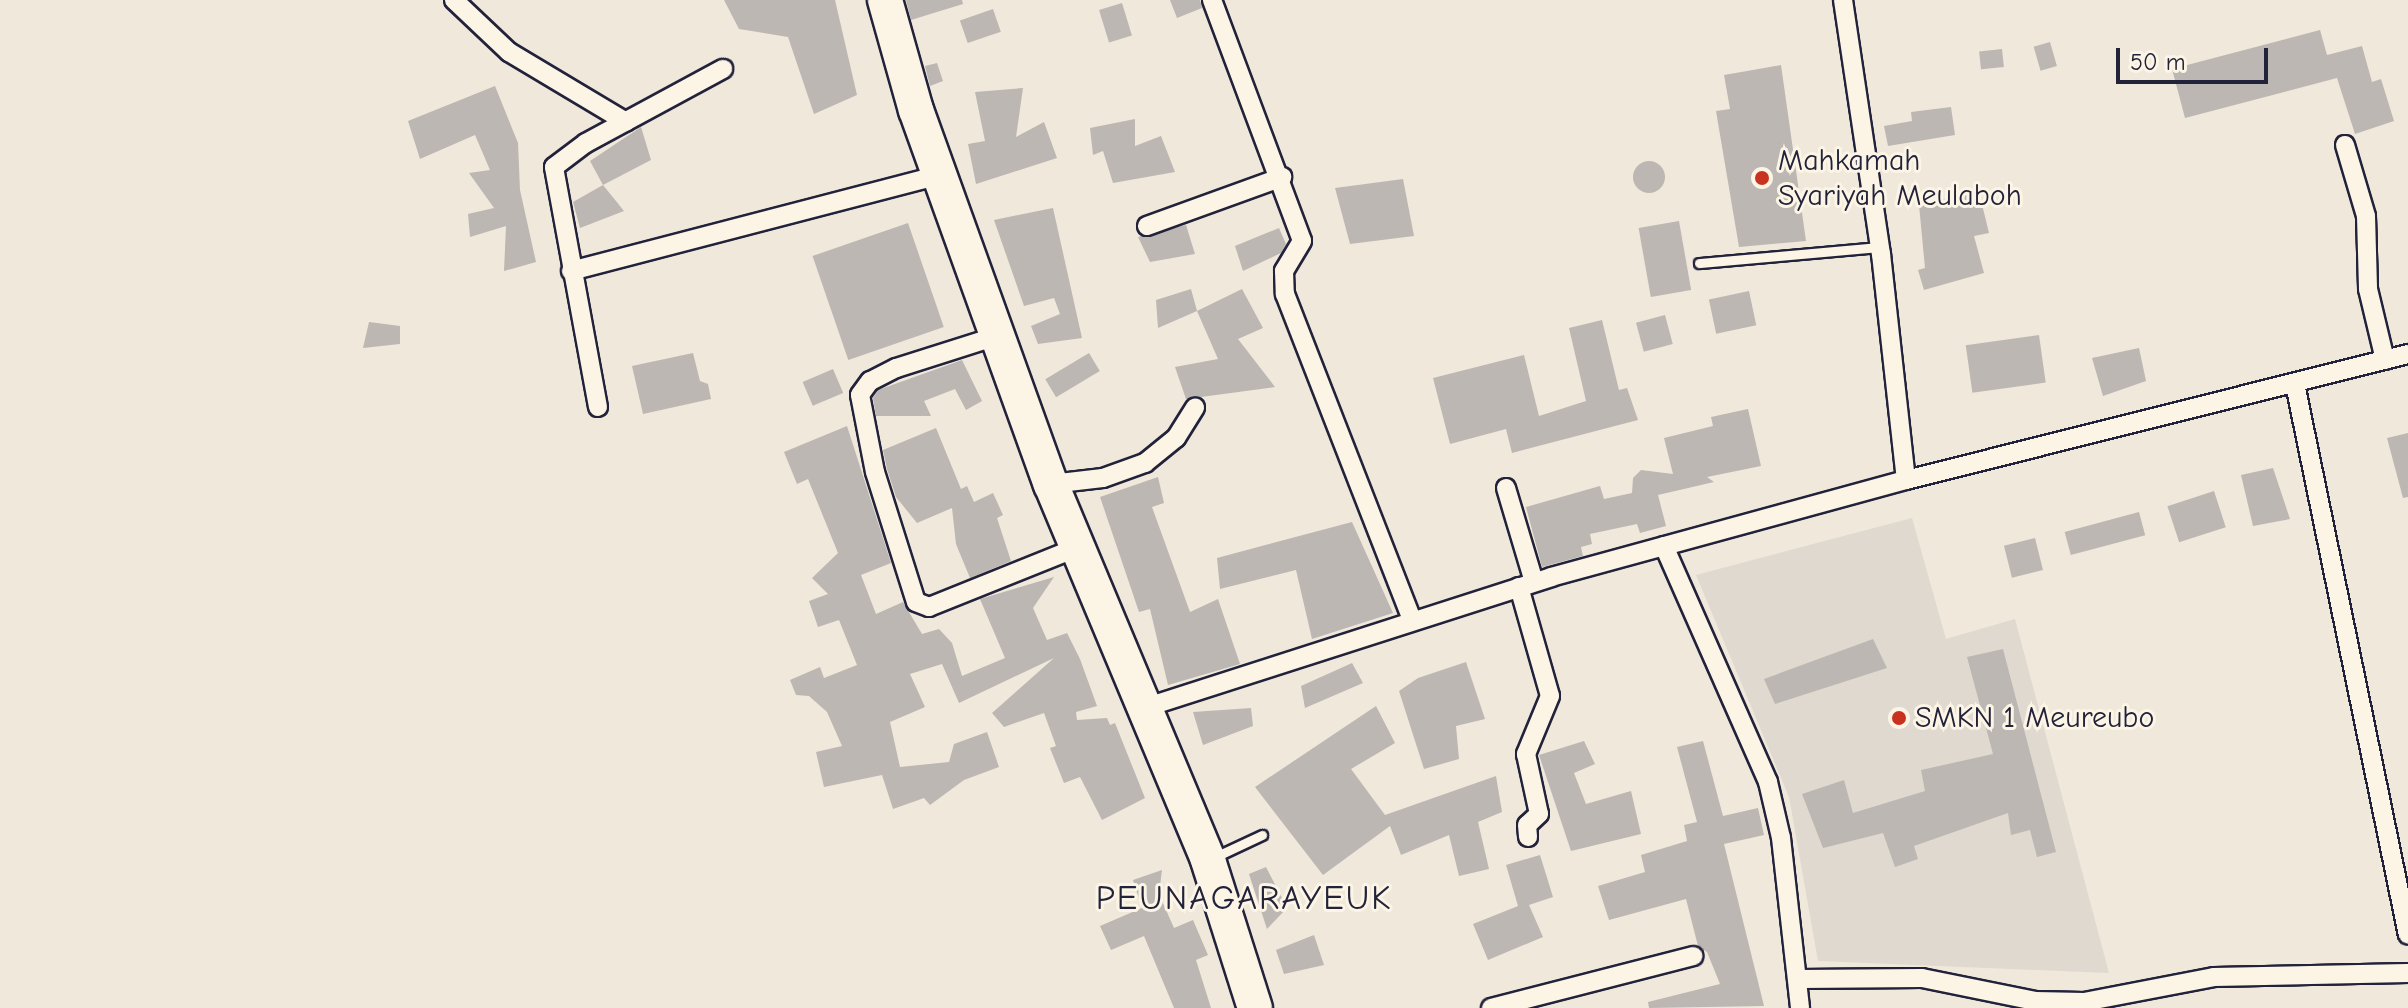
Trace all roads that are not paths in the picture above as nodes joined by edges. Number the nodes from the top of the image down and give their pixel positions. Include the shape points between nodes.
1 (454, 0) edge
2 (885, 0) edge
3 (1212, 0) edge
4 (1843, 0) edge
5 (723, 69) dead end
6 (626, 122) junction
7 (2345, 145) dead end
8 (939, 175) junction
9 (1282, 177) junction
10 (1147, 226) dead end
11 (1880, 247) junction
12 (1699, 263) dead end
13 (571, 271) junction
14 (997, 336) junction
15 (2408, 354) edge
16 (2385, 360) junction
17 (2296, 388) junction
18 (598, 407) dead end
19 (1195, 408) dead end
20 (1906, 480) junction
21 (1051, 484) junction
22 (1506, 488) dead end
23 (1076, 548) junction
24 (1665, 549) junction
25 (1526, 594) junction
26 (1412, 620) junction
27 (1144, 708) junction
28 (1262, 835) dead end
29 (1528, 837) dead end
30 (1208, 860) junction
31 (2408, 935) edge
32 (1693, 956) dead end
33 (2408, 973) edge
34 (1799, 979) junction
35 (1255, 1008) edge
36 (1491, 1008) edge
37 (1800, 1008) edge

1 - 6 street via 509,52
2 - 8 highway
3 - 9 street
4 - 11 street
5 - 6 street
6 - 13 street via 554,167
7 - 16 street via 2366,216 2368,289
8 - 13 street
8 - 14 highway
9 - 10 street
9 - 26 street via 1303,245 1284,271 1285,294
11 - 12 lane
11 - 20 street
13 - 18 street
14 - 21 highway
14 - 23 street via 896,368 870,381 860,395 875,472 916,602 929,607
15 - 16 street
16 - 17 street
17 - 20 street
17 - 31 street
19 - 21 street via 1176,438 1145,463 1103,478
20 - 24 street
21 - 23 highway
22 - 25 street
23 - 27 highway
24 - 25 street
24 - 34 street via 1768,782 1781,838
25 - 26 street
25 - 29 street via 1550,696 1526,754 1539,814 1527,826
26 - 27 street
27 - 30 highway
28 - 30 lane
30 - 35 highway
32 - 36 street
33 - 34 street via 2214,977 2072,1003 2035,1001 1922,978
34 - 37 street

